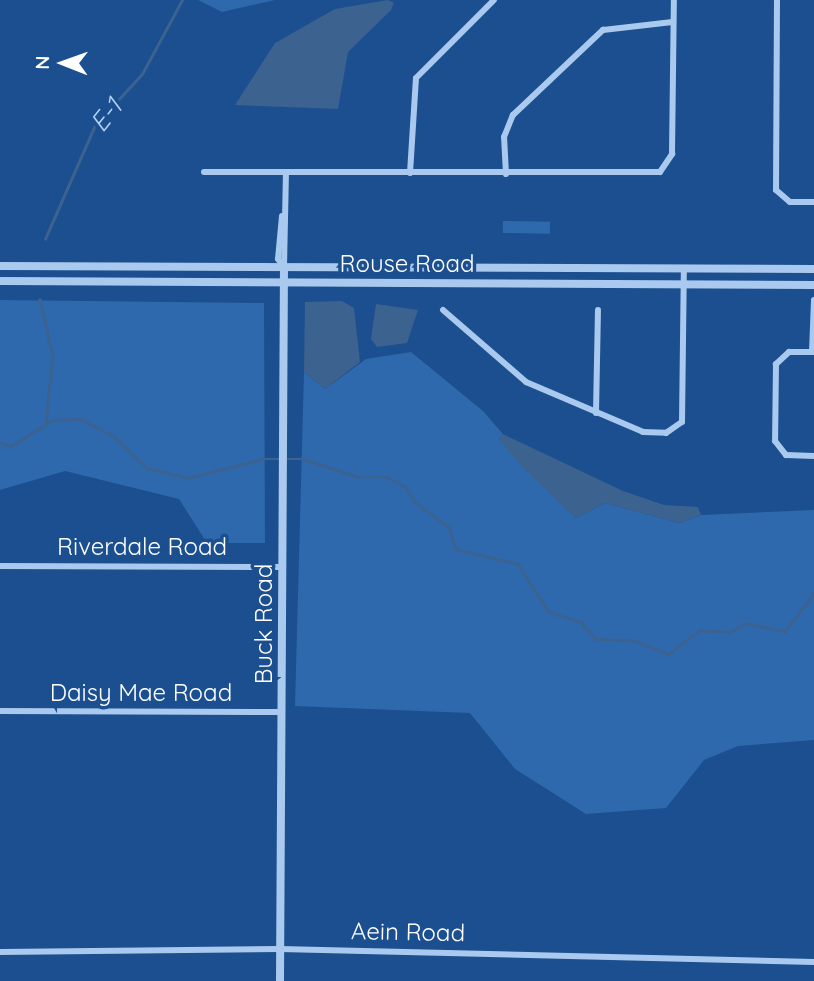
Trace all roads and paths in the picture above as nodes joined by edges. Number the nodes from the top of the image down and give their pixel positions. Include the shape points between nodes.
1 (494, 0) edge
2 (674, 0) edge
3 (777, 0) edge
4 (673, 22) junction
5 (204, 172) dead end
6 (286, 172) junction
7 (410, 173) junction
8 (506, 174) junction
9 (814, 202) edge
10 (0, 266) edge
11 (284, 267) junction
12 (684, 268) junction
13 (814, 269) edge
14 (0, 281) edge
15 (284, 283) junction
16 (684, 285) junction
17 (814, 285) edge
18 (814, 300) edge
19 (443, 310) dead end
20 (598, 310) dead end
21 (813, 326) edge
22 (813, 352) edge
23 (596, 413) junction
24 (814, 456) edge
25 (0, 566) edge
26 (283, 567) junction
27 (0, 711) edge
28 (282, 712) junction
29 (280, 948) junction
30 (0, 952) edge
31 (814, 962) edge
32 (279, 981) edge

1 - 7 street via 416,78
2 - 4 street
3 - 9 street via 776,190 790,202
4 - 8 street via 603,30 513,114 504,137
4 - 8 street via 672,154 666,167 648,175
5 - 6 street
6 - 7 street
6 - 11 street, Buck Road
7 - 8 street
10 - 11 street, Rouse Road
11 - 12 street, Rouse Road
11 - 15 street, Buck Road
12 - 13 street, Rouse Road
12 - 16 street
14 - 15 street, Rouse Road
15 - 16 street, Rouse Road
15 - 26 street, Buck Road
16 - 17 street, Rouse Road
16 - 23 street via 682,422 666,433 643,432
18 - 21 street
19 - 23 street via 526,382
20 - 23 street
21 - 22 street
22 - 24 street via 789,352 776,364 775,441 786,455
25 - 26 street, Riverdale Road
26 - 28 street, Buck Road
27 - 28 street, Daisy Mae Road
28 - 29 street, Buck Road
29 - 30 street, Aein Road
29 - 31 street, Aein Road
29 - 32 street, Buck Road

